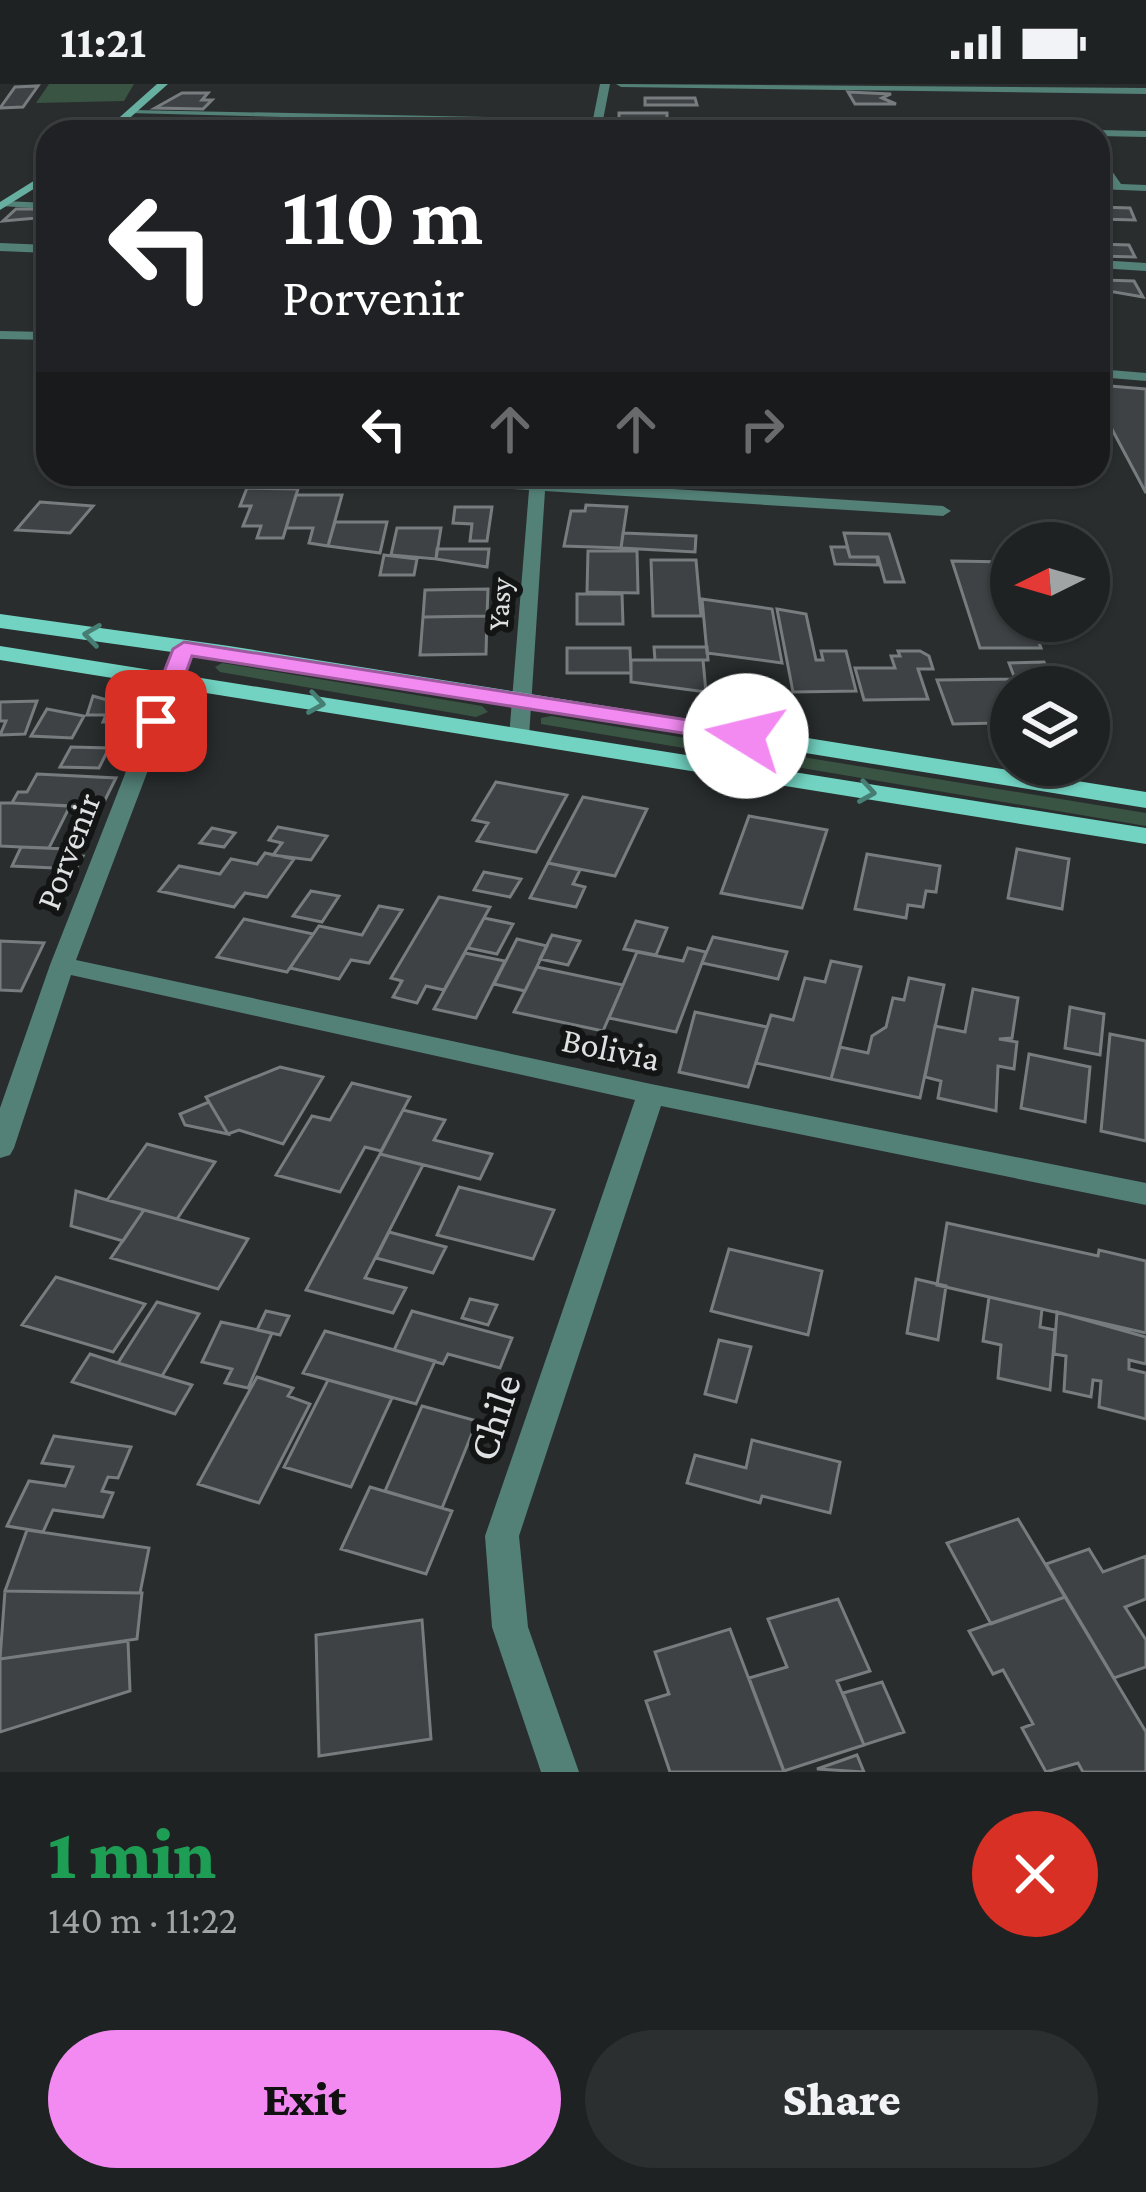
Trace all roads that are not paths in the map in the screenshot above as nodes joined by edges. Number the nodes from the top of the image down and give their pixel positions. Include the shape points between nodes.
1 (163, 84) edge
2 (605, 84) edge
3 (621, 84) edge
4 (1146, 92) edge
5 (133, 113) junction
6 (124, 120) edge
7 (336, 120) edge
8 (599, 120) edge
9 (1110, 133) edge
10 (1146, 134) edge
11 (1110, 175) edge
12 (36, 183) edge
13 (1110, 187) edge
14 (1117, 187) junction
15 (1146, 188) edge
16 (3, 206) edge
17 (36, 206) edge
18 (0, 248) edge
19 (36, 249) edge
20 (1110, 265) edge
21 (1146, 267) edge
22 (0, 335) edge
23 (36, 336) edge
24 (1110, 374) edge
25 (1146, 377) edge
26 (537, 486) edge
27 (605, 486) edge
28 (943, 511) dead end
29 (0, 622) edge
30 (184, 649) junction
31 (0, 653) edge
32 (172, 680) junction
33 (523, 701) junction
34 (519, 737) junction
35 (1146, 800) edge
36 (1146, 836) edge
37 (62, 965) junction
38 (651, 1094) junction
39 (0, 1148) edge
40 (1146, 1194) edge
41 (560, 1772) edge

1 - 5 main road
2 - 8 street
3 - 4 street
5 - 6 main road
5 - 7 street
9 - 10 street
11 - 14 street
12 - 16 main road
13 - 14 street
14 - 15 street
16 - 17 street
18 - 19 street
20 - 21 street
22 - 23 street
24 - 25 street
26 - 33 street, Yasy
27 - 28 street
30 -> 29 main road
30 - 32 street, Porvenir
30 - 33 main road
31 - 32 main road
32 -> 34 main road
32 - 37 street, Porvenir
33 - 34 street, Yasy
33 - 35 main road
34 -> 36 main road
37 - 38 street, Bolivia
37 - 39 street, Porvenir
38 - 40 street, Bolivia
38 - 41 street, Chile via 502,1536 510,1627

